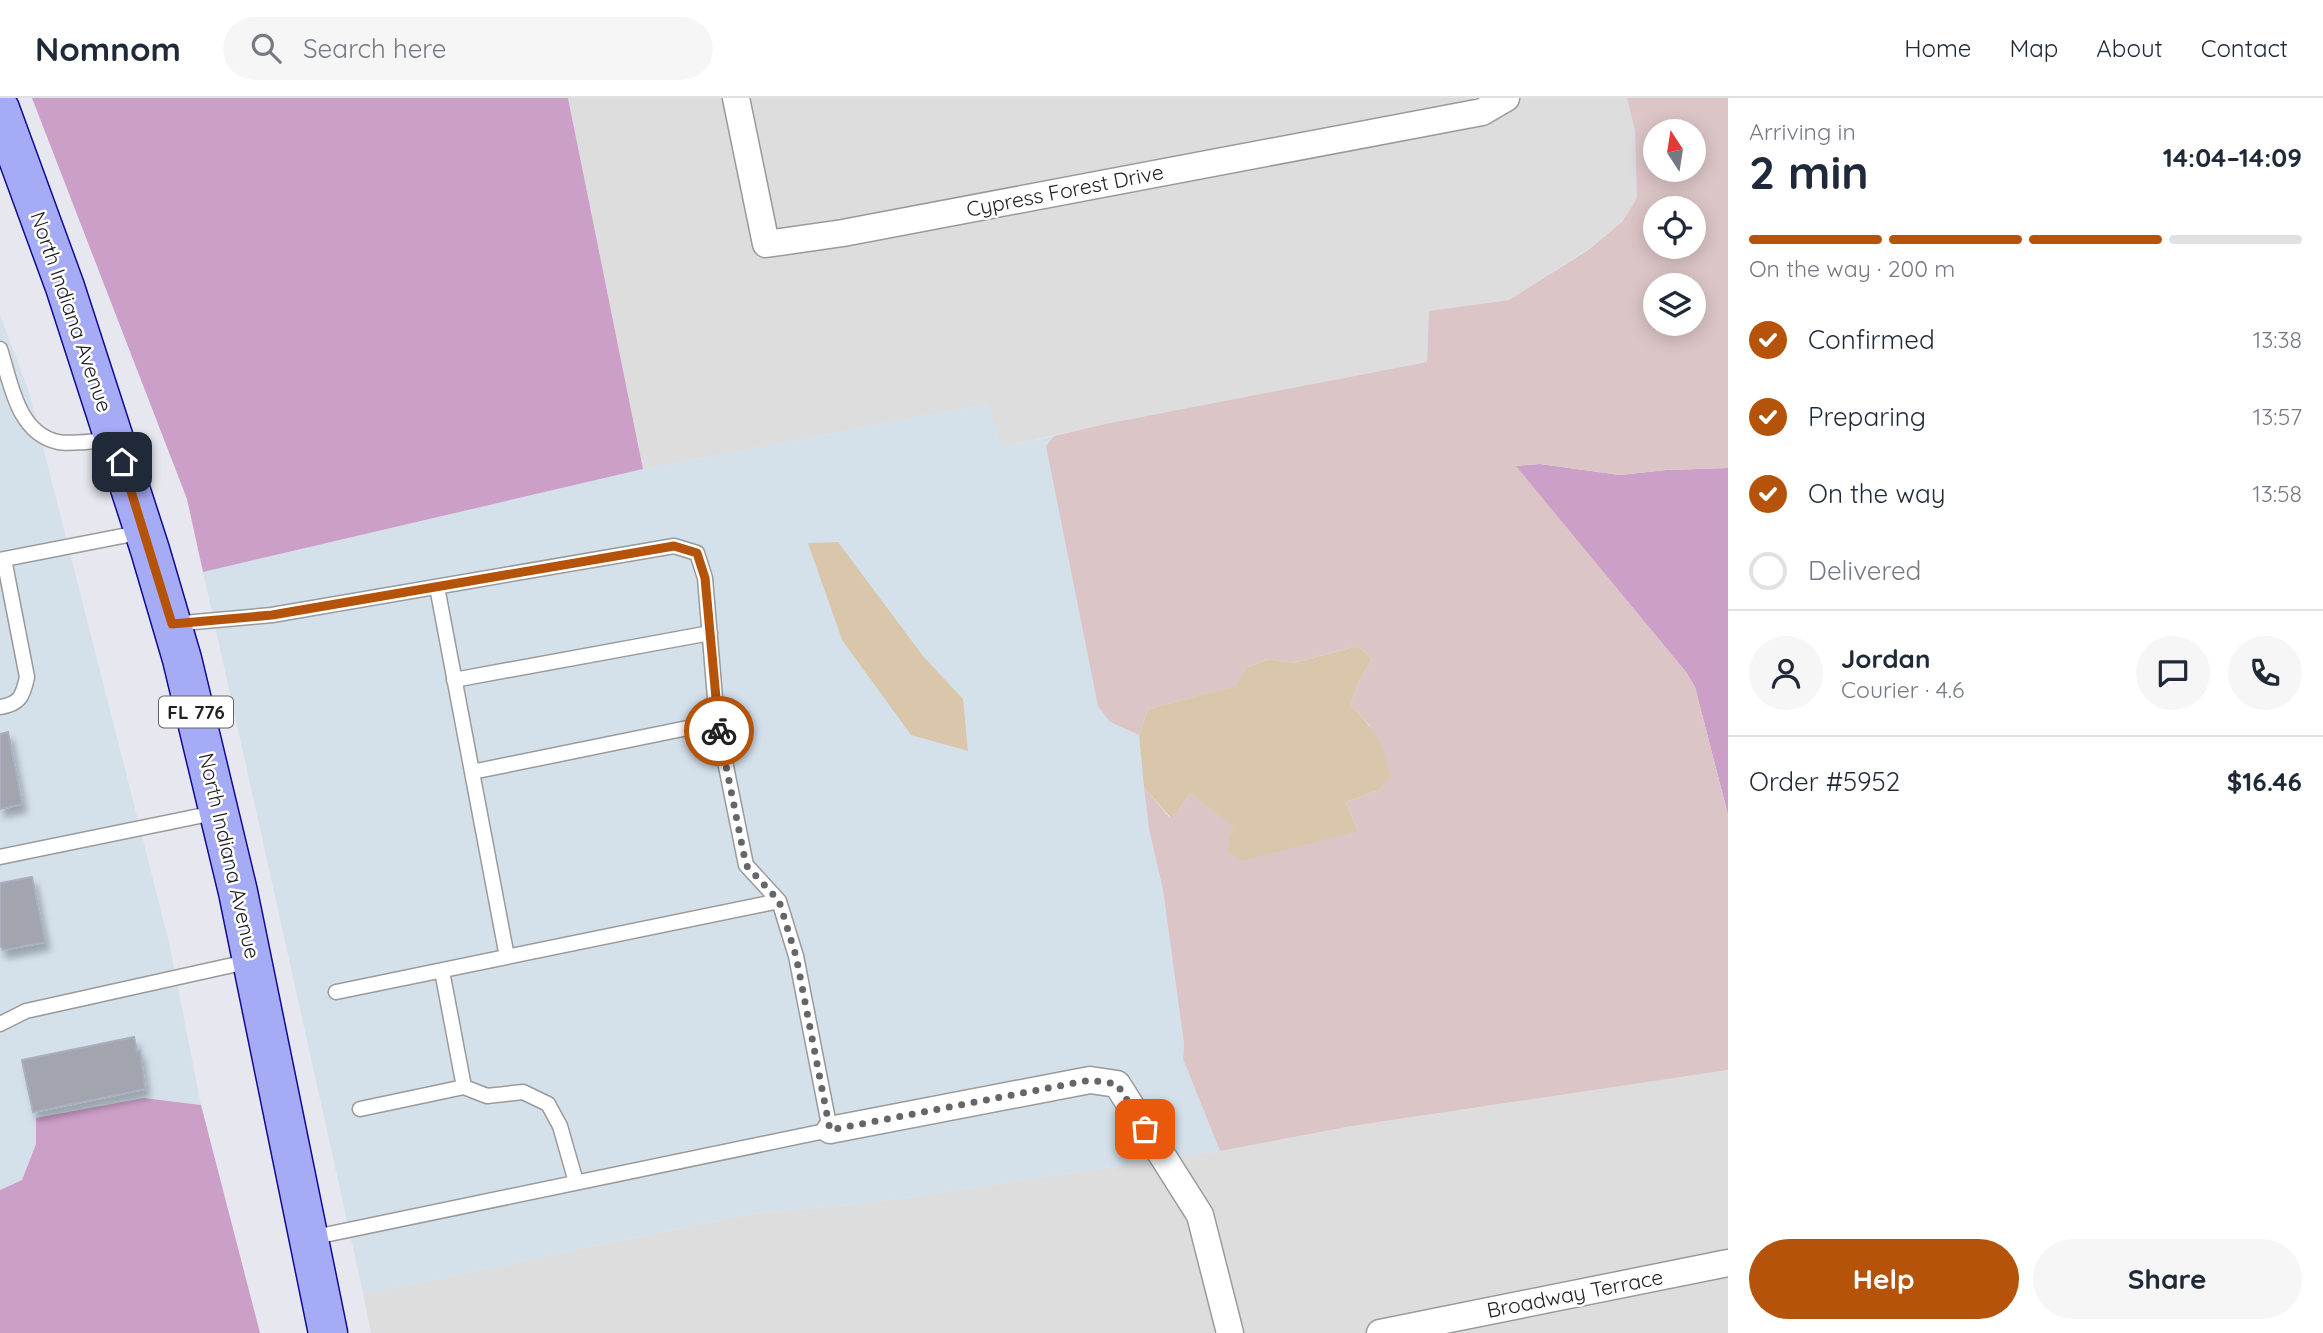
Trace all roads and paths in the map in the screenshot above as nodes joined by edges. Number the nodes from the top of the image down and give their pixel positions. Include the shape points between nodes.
1 (736, 98) edge
2 (1506, 98) edge
3 (4, 131) edge
4 (0, 349) edge
5 (114, 439) junction
6 (144, 531) junction
7 (2, 560) edge
8 (437, 587) junction
9 (172, 624) junction
10 (710, 633) junction
11 (454, 680) junction
12 (0, 708) edge
13 (717, 722) junction
14 (472, 772) junction
15 (220, 812) junction
16 (0, 858) edge
17 (779, 901) junction
18 (507, 957) junction
19 (252, 961) junction
20 (442, 971) junction
21 (336, 992) dead end
22 (0, 1024) edge
23 (464, 1087) junction
24 (360, 1109) dead end
25 (830, 1130) junction
26 (576, 1182) junction
27 (309, 1238) junction
28 (1728, 1262) edge
29 (328, 1333) edge
30 (1230, 1333) edge
31 (1380, 1333) edge

1 - 2 street, Cypress Forest Drive via 765,244 1482,112
3 - 5 main road, North Indiana Avenue / FL 776 via 65,287
4 - 5 lane via 19,408 32,430 58,442
5 - 6 main road, North Indiana Avenue / FL 776
6 - 7 lane
6 - 9 main road, North Indiana Avenue / FL 776
7 - 12 lane via 27,677 24,693 12,705
8 - 9 lane via 272,615
8 - 10 lane via 674,546 697,553 705,578
8 - 11 lane
9 - 15 main road, North Indiana Avenue / FL 776
10 - 11 lane
10 - 13 lane
11 - 14 lane
13 - 14 lane
13 - 17 lane via 746,865
14 - 18 lane
15 - 16 lane
15 - 19 main road, North Indiana Avenue / FL 776
17 - 18 lane
17 - 25 lane via 796,956
18 - 20 lane
19 - 22 lane via 26,1011
19 - 27 main road, North Indiana Avenue / FL 776
20 - 21 lane
20 - 23 lane
23 - 24 lane
23 - 26 lane via 487,1096 523,1092 548,1104 560,1126
25 - 26 lane
25 - 30 street via 1090,1080 1117,1084 1200,1215
26 - 27 lane
27 - 29 main road, North Indiana Avenue / FL 776
28 - 31 street, Broadway Terrace

